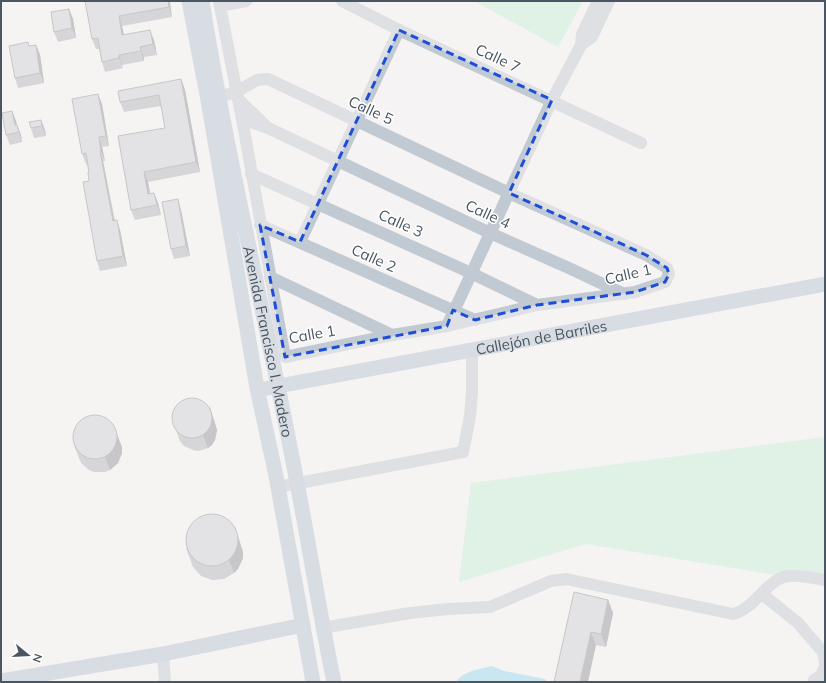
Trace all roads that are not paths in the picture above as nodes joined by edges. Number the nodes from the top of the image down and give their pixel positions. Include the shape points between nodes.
1 (189, 1) edge
2 (202, 1) edge
3 (246, 1) edge
4 (342, 1) edge
5 (598, 1) edge
6 (609, 1) edge
7 (219, 3) edge
8 (399, 30) junction
9 (581, 45) junction
10 (237, 96) junction
11 (213, 99) junction
12 (552, 100) junction
13 (242, 119) junction
14 (357, 121) junction
15 (268, 128) junction
16 (641, 143) dead end
17 (339, 161) junction
18 (251, 174) junction
19 (509, 193) junction
20 (319, 203) junction
21 (260, 225) junction
22 (490, 233) junction
23 (300, 242) junction
24 (471, 273) junction
25 (669, 274) joint
26 (270, 277) junction
27 (825, 284) edge
28 (624, 294) junction
29 (536, 305) junction
30 (454, 310) junction
31 (474, 320) junction
32 (447, 326) junction
33 (392, 335) junction
34 (472, 350) junction
35 (277, 387) junction
36 (257, 388) junction
37 (297, 483) junction
38 (278, 487) junction
39 (825, 580) edge
40 (762, 594) junction
41 (303, 625) junction
42 (322, 628) junction
43 (163, 654) junction
44 (825, 663) edge
45 (825, 666) edge
46 (20, 680) edge
47 (1, 681) edge
48 (165, 682) edge
49 (314, 682) edge
50 (334, 682) edge
51 (814, 682) edge

1 - 11 main road, Avenida Francisco I. Madero
2 - 11 main road, Avenida Francisco I. Madero
3 - 7 street
4 - 8 street, Calle 7
5 - 9 street via 582,34
6 - 9 street via 592,37
7 - 10 street, Calle 1
8 - 12 street, Calle 7
8 - 14 street
9 - 12 street
10 - 11 street, Calle 5
10 - 13 street, Calle 1
10 - 14 street, Calle 5 via 257,80 268,79
10 - 15 street, Calle 4
11 - 35 main road, Avenida Francisco I. Madero
11 - 36 main road, Avenida Francisco I. Madero
12 - 16 street, Calle 7
12 - 19 street
13 - 15 street, Calle 4
13 - 18 street, Calle 1
14 - 17 street
14 - 19 street, Calle 5
15 - 17 street, Calle 4
17 - 20 street
17 - 22 street, Calle 4
18 - 20 street, Calle 3
18 - 21 street, Calle 1
19 - 22 street
19 - 25 street, Calle 5 via 646,256 667,268
20 - 23 street
20 - 24 street, Calle 3
21 - 23 street, Calle 2
21 - 26 street, Calle 1
22 - 24 street
22 - 28 street, Calle 4
23 - 30 street, Calle 2
24 - 29 street, Calle 3
24 - 30 street
25 - 28 street, Calle 1 via 665,282
26 - 33 street
26 - 33 street, Calle 1 via 285,356
27 - 34 main road, Callejón de Barriles
28 - 29 street, Calle 1
29 - 31 street, Calle 1
30 - 31 street, Calle 2
30 - 32 street
31 - 32 street, Calle 1
32 - 33 street, Calle 1
34 - 35 main road, Callejón de Barriles
34 - 37 street via 470,416 463,452
35 - 36 main road, Callejón de Barriles
35 - 37 main road, Avenida Francisco I. Madero
36 - 38 main road, Avenida Francisco I. Madero
37 - 38 street
37 - 42 main road, Avenida Francisco I. Madero
38 - 41 main road, Avenida Francisco I. Madero
39 - 40 street via 787,576 773,583
40 - 42 street via 741,612 733,614 566,579 551,581 490,607 410,613
40 - 44 street via 798,623 823,652
41 - 43 main road
41 - 49 main road, Avenida Francisco I. Madero
42 - 50 main road, Avenida Francisco I. Madero
43 - 46 main road
43 - 48 street
45 - 51 street via 821,676
46 - 47 main road

